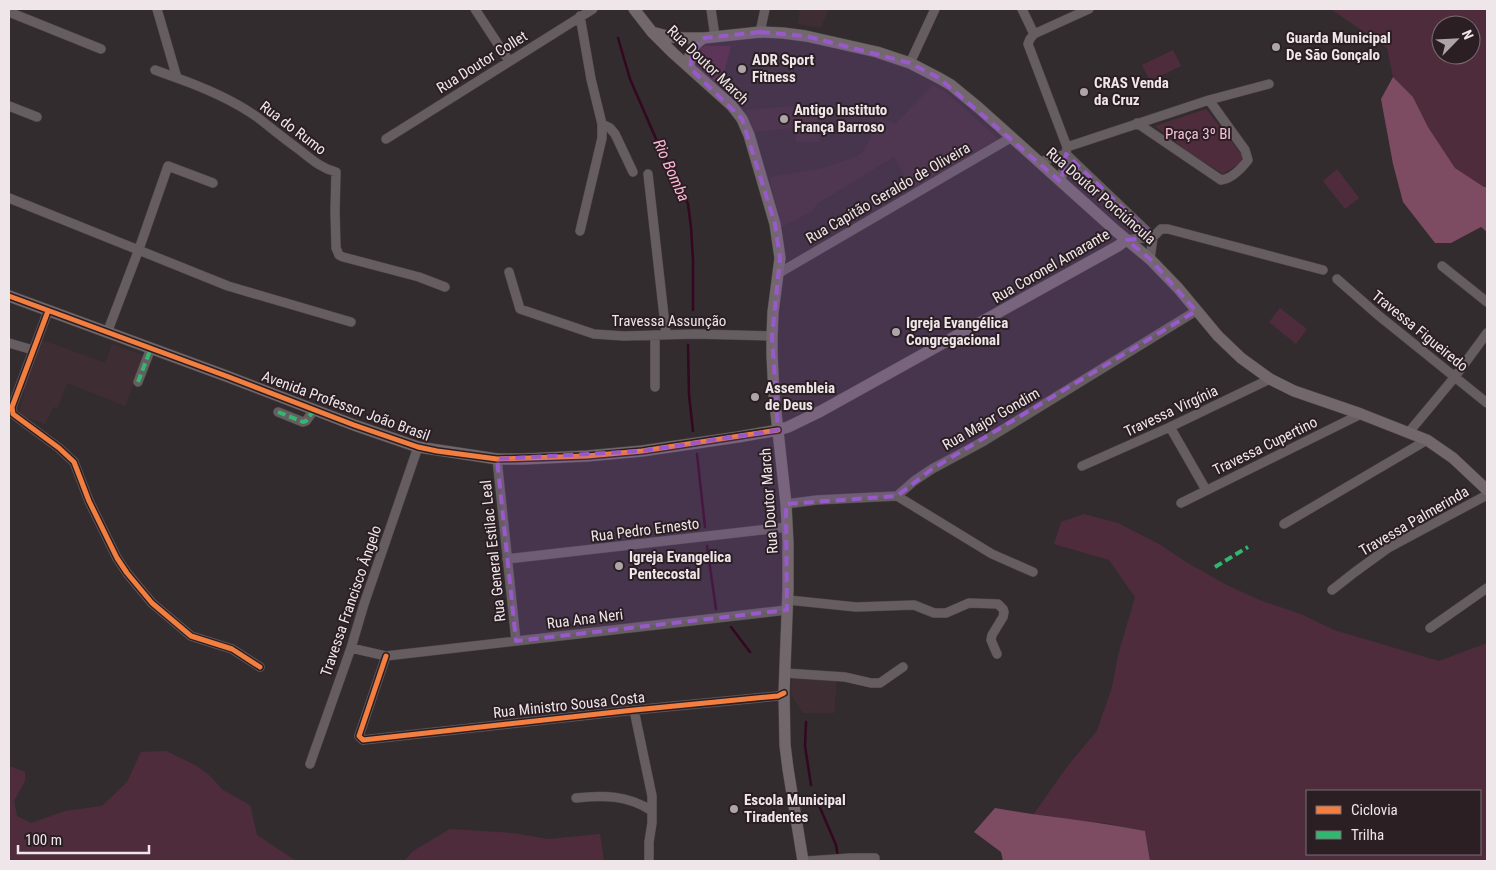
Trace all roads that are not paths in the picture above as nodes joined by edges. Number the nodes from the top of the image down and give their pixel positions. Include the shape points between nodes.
1 (157, 9) edge
2 (475, 9) edge
3 (593, 9) edge
4 (634, 9) edge
5 (711, 9) edge
6 (765, 9) edge
7 (935, 9) edge
8 (1022, 9) edge
9 (1089, 9) edge
10 (9, 12) edge
11 (580, 16) junction
12 (652, 32) junction
13 (760, 32) junction
14 (1034, 34) junction
15 (709, 37) junction
16 (101, 49) dead end
17 (509, 61) junction
18 (910, 62) junction
19 (690, 68) junction
20 (155, 70) dead end
21 (177, 78) junction
22 (1269, 84) dead end
23 (1209, 100) junction
24 (9, 106) edge
25 (38, 117) dead end
26 (1137, 123) junction
27 (602, 124) junction
28 (1012, 137) junction
29 (386, 139) dead end
30 (1067, 150) junction
31 (1039, 162) junction
32 (633, 172) dead end
33 (648, 174) dead end
34 (1061, 181) junction
35 (213, 183) dead end
36 (9, 198) edge
37 (580, 231) dead end
38 (1153, 237) junction
39 (1126, 240) junction
40 (139, 249) junction
41 (1150, 259) junction
42 (1442, 266) dead end
43 (1323, 270) dead end
44 (509, 272) dead end
45 (779, 273) junction
46 (1337, 279) dead end
47 (445, 287) dead end
48 (9, 296) edge
49 (1487, 302) edge
50 (1196, 310) junction
51 (48, 311) junction
52 (351, 322) dead end
53 (107, 332) junction
54 (1487, 333) edge
55 (666, 334) junction
56 (655, 335) junction
57 (772, 336) junction
58 (9, 343) edge
59 (150, 348) junction
60 (33, 350) junction
61 (1454, 378) junction
62 (1270, 379) junction
63 (138, 382) dead end
64 (655, 387) dead end
65 (11, 402) edge
66 (1487, 403) edge
67 (314, 410) junction
68 (278, 412) dead end
69 (1361, 414) junction
70 (1170, 427) junction
71 (778, 430) junction
72 (1410, 432) junction
73 (1427, 440) junction
74 (418, 447) junction
75 (497, 459) junction
76 (1082, 466) dead end
77 (1206, 490) junction
78 (1487, 490) edge
79 (897, 496) junction
80 (1487, 496) edge
81 (1181, 502) dead end
82 (786, 504) junction
83 (1284, 524) dead end
84 (787, 527) junction
85 (507, 559) junction
86 (1033, 572) dead end
87 (1487, 588) edge
88 (1332, 590) dead end
89 (787, 605) junction
90 (1430, 628) dead end
91 (516, 641) junction
92 (351, 648) junction
93 (997, 654) dead end
94 (386, 656) junction
95 (260, 667) dead end
96 (903, 667) dead end
97 (785, 673) junction
98 (784, 693) junction
99 (634, 710) junction
100 (310, 764) dead end
101 (576, 798) dead end
102 (652, 811) junction
103 (875, 858) dead end
104 (649, 861) edge
105 (803, 861) edge
106 (807, 861) edge

1 - 21 street
2 - 17 street
3 - 11 street, Rua Doutor Collet
4 - 12 main road, Rua Doutor March
5 - 15 street
6 - 13 street
7 - 18 street
8 - 14 street
9 - 14 street
10 - 16 street
11 - 17 street, Rua Doutor Collet
11 - 27 street
12 - 15 main road, Rua Doutor Porciúncula via 680,38
12 - 19 main road, Rua Doutor March
13 - 15 main road, Rua Doutor Porciúncula
13 - 18 main road, Rua Doutor Porciúncula via 806,36
14 - 30 street via 1028,44
15 - 19 main road via 695,44 690,53
17 - 29 street, Rua Doutor Collet
18 - 28 main road, Rua Doutor Porciúncula via 951,85
19 - 45 main road, Rua Doutor March via 732,106 749,135 775,224
20 - 21 street
21 - 47 street, Rua do Rumo via 224,97 255,116 322,167 336,172 335,234 339,255
22 - 23 street
23 - 26 street
23 - 26 street via 1245,150 1248,160 1241,170 1225,180
24 - 25 street
26 - 30 street
27 - 32 street via 615,134
27 - 37 street via 602,138
28 - 31 main road, Rua Doutor Porciúncula
28 - 45 street, Rua Capitão Geraldo de Oliveira
30 - 31 street
30 - 34 street
30 - 38 street
31 - 34 main road, Rua Doutor Porciúncula
33 - 55 street
34 - 39 main road, Rua Doutor Porciúncula
35 - 40 street via 168,166
36 - 40 street
38 - 39 street
38 - 41 street
38 - 43 street via 1161,229 1168,229
39 - 41 main road, Rua Doutor Porciúncula
39 - 71 main road, Rua Coronel Amarante via 821,411
40 - 52 street via 228,286
40 - 53 street
41 - 50 main road, Rua Doutor Porciúncula
42 - 49 street
44 - 56 street, Travessa Assunção via 520,309 594,334
45 - 57 main road, Rua Doutor March
46 - 61 street, Travessa Figueiredo
48 - 51 main road, Avenida Professor João Brasil
50 - 62 main road, Rua Doutor Porciúncula via 1241,358
50 - 79 street, Rua Major Gondim via 932,469
51 - 53 main road, Avenida Professor João Brasil
51 - 60 street
53 - 59 main road, Avenida Professor João Brasil
54 - 61 street
55 - 56 street, Travessa Assunção
55 - 57 street, Travessa Assunção
56 - 64 street
57 - 71 main road, Rua Doutor March
58 - 60 street
59 - 63 street
59 - 67 main road, Avenida Professor João Brasil
60 - 65 street
61 - 66 street, Travessa Figueiredo
61 - 72 street
62 - 69 main road, Rua Doutor Porciúncula via 1294,391
62 - 70 street, Travessa Virgínia
65 - 95 street via 13,414 74,462 117,558 152,603 191,636 232,649
67 - 68 street via 306,422
67 - 74 main road, Avenida Professor João Brasil
69 - 72 main road, Rua Doutor Porciúncula
69 - 77 street, Travessa Cupertino
70 - 76 street, Travessa Virgínia
70 - 77 street
71 - 75 main road, Avenida Professor João Brasil via 642,451
71 - 82 main road, Rua Doutor March
72 - 73 main road, Rua Doutor Porciúncula
73 - 78 main road, Rua Doutor Porciúncula via 1453,458
73 - 83 street
74 - 75 main road, Avenida Professor João Brasil
74 - 92 street, Travessa Francisco Ângelo
75 - 85 street, Rua General Estilac Leal
77 - 81 street, Travessa Cupertino
79 - 82 street
79 - 86 street via 992,554
80 - 88 street, Travessa Palmerinda via 1388,548
82 - 84 main road, Rua Doutor March
84 - 85 street, Rua Pedro Ernesto
84 - 89 main road, Rua Doutor March
85 - 91 street, Rua General Estilac Leal
87 - 90 street
89 - 91 street, Rua Ana Neri
89 - 93 street, Rua Ana Neri via 856,608 914,605 934,613 946,613 970,603 998,604 1004,617 991,640
89 - 97 main road, Rua Doutor March
91 - 94 street, Rua Ana Neri
92 - 94 street, Rua Ana Neri
92 - 100 street, Travessa Francisco Ângelo
94 - 99 street, Rua Ministro Sousa Costa via 359,736 363,740
96 - 97 street via 875,684 845,677
97 - 98 main road, Rua Doutor March
98 - 99 street, Rua Ministro Sousa Costa
98 - 105 main road, Rua Doutor March via 788,770
99 - 102 street via 652,796
101 - 102 street via 621,797 641,803
102 - 104 street
103 - 106 street

